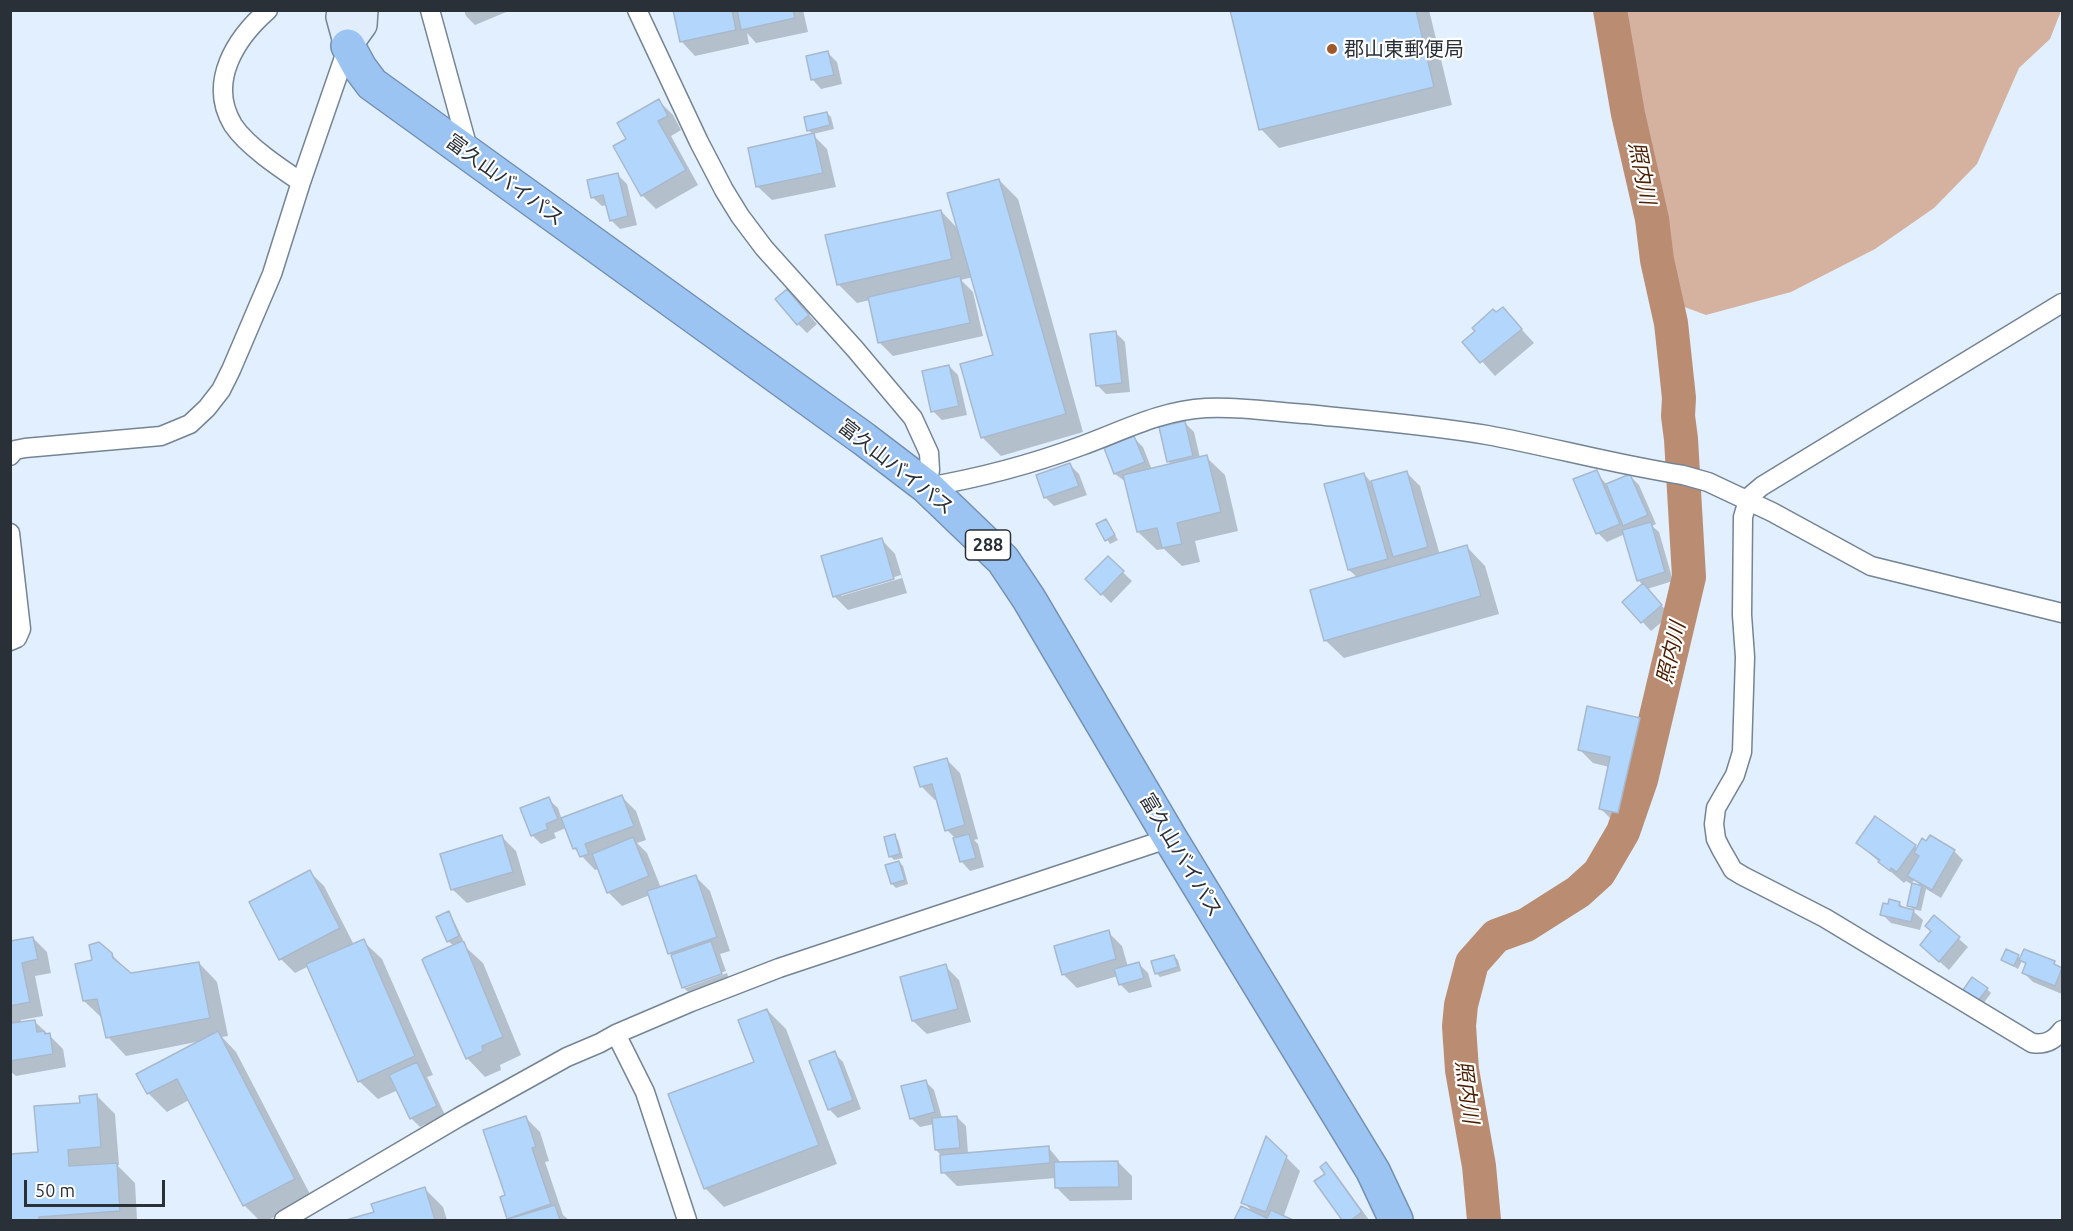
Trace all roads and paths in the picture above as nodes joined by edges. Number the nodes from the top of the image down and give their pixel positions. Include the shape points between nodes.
1 (268, 10) edge
2 (430, 10) edge
3 (637, 10) edge
4 (351, 22) edge
5 (470, 154) junction
6 (301, 182) junction
7 (2062, 303) edge
8 (10, 456) edge
9 (927, 487) junction
10 (1747, 501) junction
11 (10, 533) edge
12 (2062, 613) edge
13 (10, 640) edge
14 (1170, 838) junction
15 (2062, 1030) edge
16 (616, 1034) junction
17 (284, 1221) edge
18 (687, 1221) edge
19 (1396, 1221) edge

1 - 6 street via 238,41 223,90 233,124 246,141
2 - 5 street
3 - 9 street via 699,142 740,216 913,418 929,453
4 - 5 highway, 富久山バイパス / 288 via 360,68 372,84
4 - 6 street
5 - 9 highway, 富久山バイパス / 288
6 - 8 street via 272,274 231,370 207,408 190,424 161,436 25,448
7 - 10 street via 1762,486
9 - 10 street via 1078,447 1152,418 1207,408 1392,422 1486,435 1683,475
9 - 14 highway, 富久山バイパス / 288 via 1003,560
10 - 12 street via 1871,566
10 - 15 street via 1742,558 1742,752 1716,808 1714,824 1725,858 1733,870 1825,918 2031,1044 2049,1042
11 - 13 street via 21,629 17,638
14 - 16 street via 779,968
14 - 19 highway, 富久山バイパス / 288 via 1373,1171
16 - 17 street via 459,1117
16 - 18 street via 645,1092

